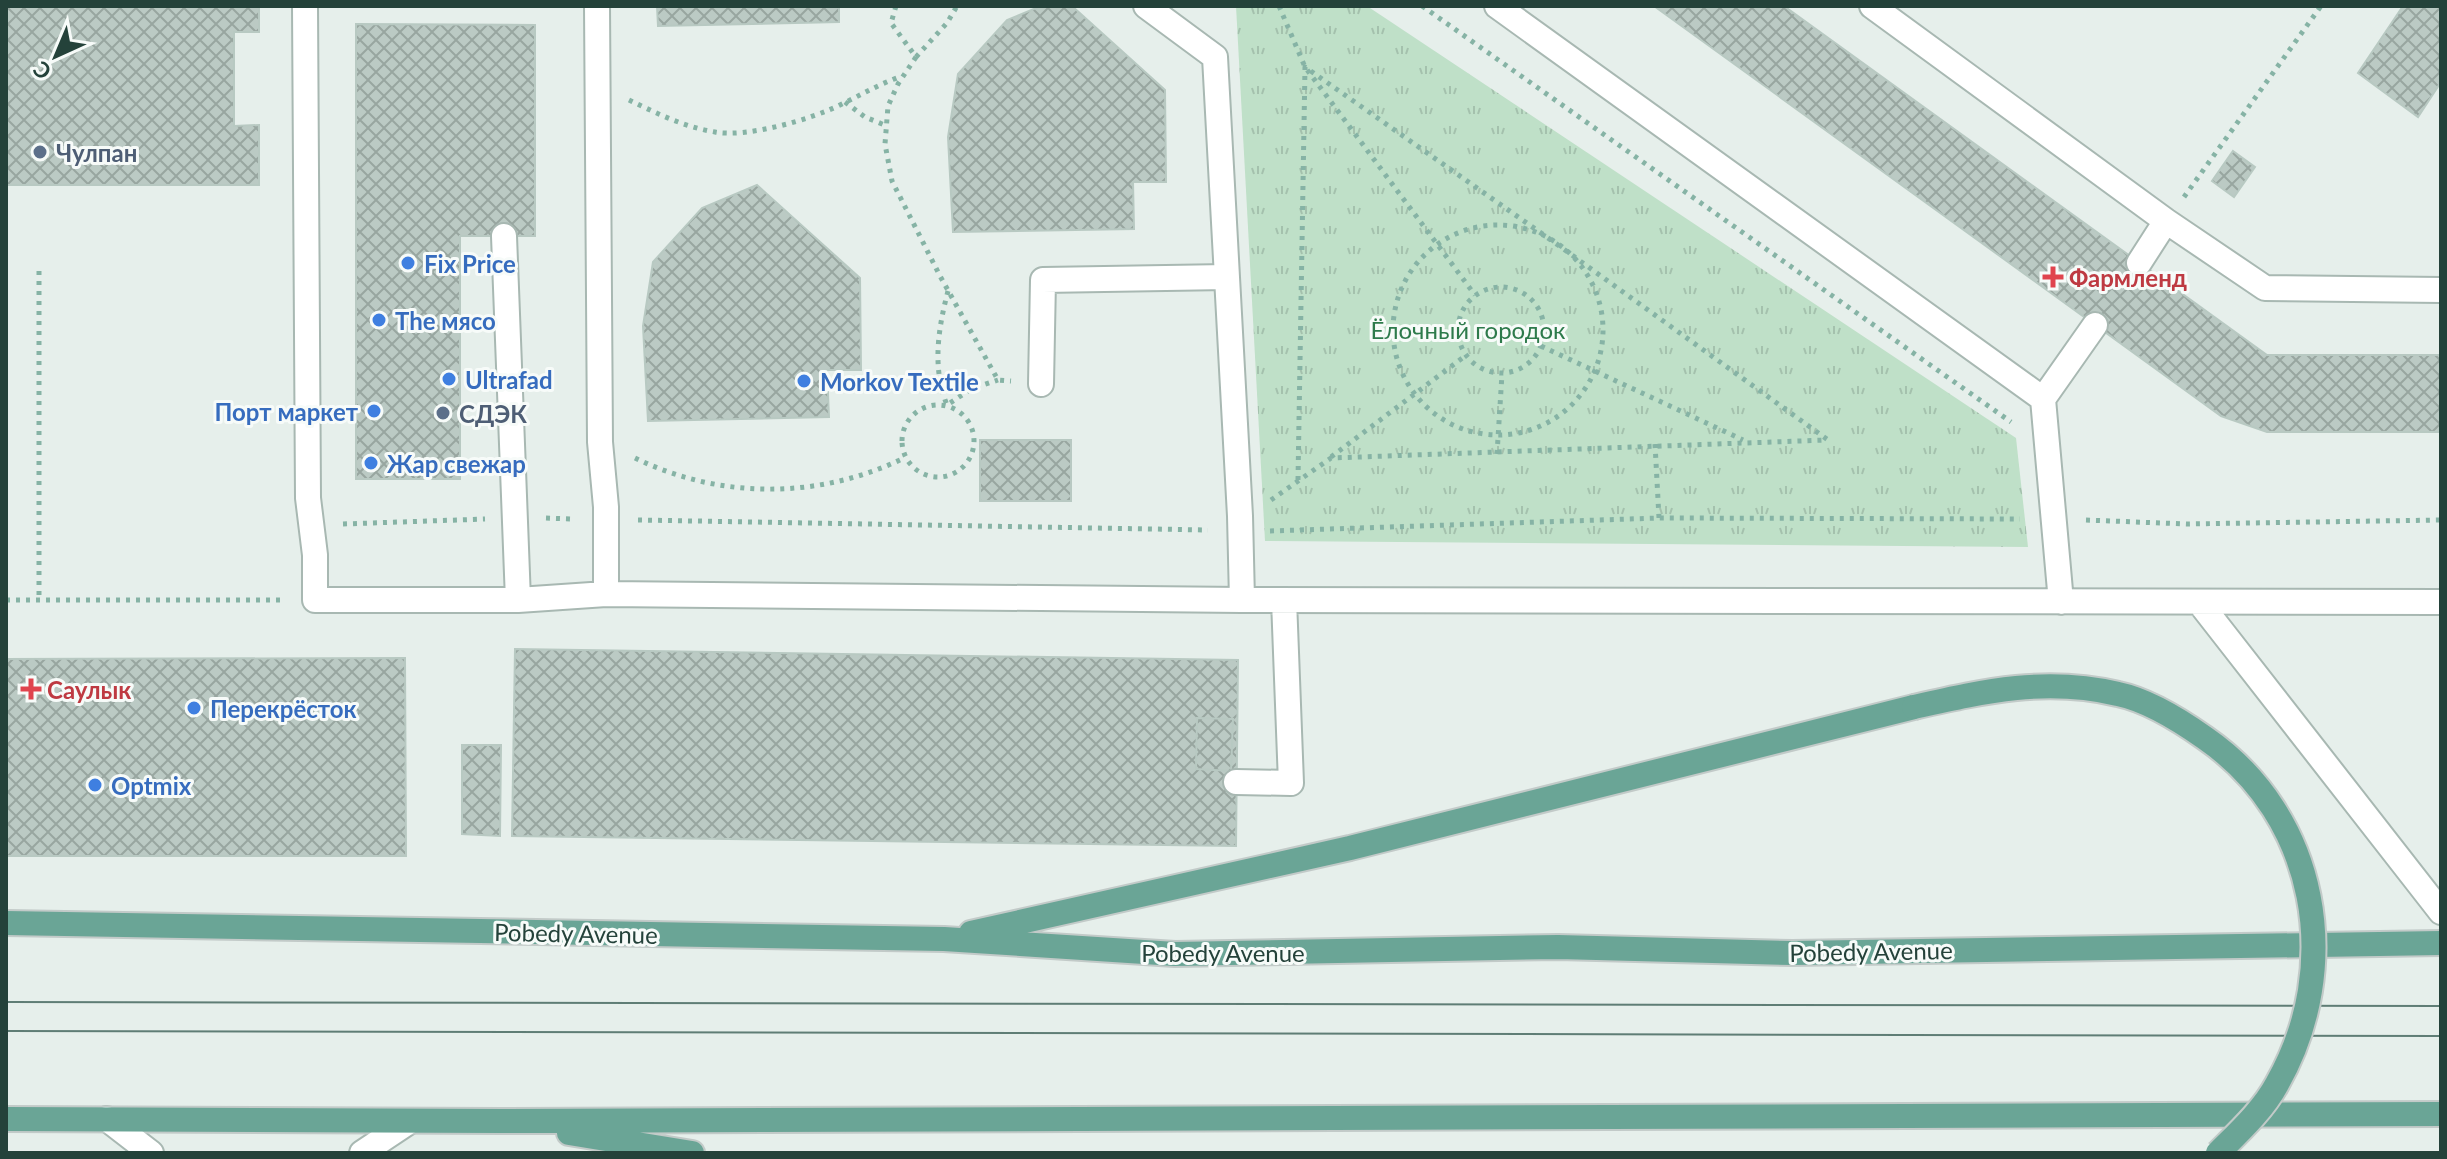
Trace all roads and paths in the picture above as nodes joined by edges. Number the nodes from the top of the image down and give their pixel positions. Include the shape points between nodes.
1 (305, 6) edge
2 (597, 6) edge
3 (896, 6) edge
4 (957, 6) edge
5 (1146, 6) edge
6 (1279, 6) edge
7 (1422, 6) edge
8 (1497, 6) edge
9 (1872, 6) edge
10 (2321, 6) edge
11 (916, 57) junction
12 (1305, 67) junction
13 (903, 76) junction
14 (623, 97) dead end
15 (845, 102) junction
16 (887, 126) junction
17 (2166, 221) junction
18 (504, 236) dead end
19 (1438, 245) junction
20 (1558, 245) junction
21 (2139, 263) dead end
22 (39, 271) dead end
23 (1227, 277) junction
24 (2441, 290) edge
25 (948, 291) junction
26 (1475, 295) junction
27 (2095, 325) dead end
28 (1541, 346) junction
29 (1465, 356) junction
30 (1595, 371) junction
31 (1502, 374) junction
32 (998, 380) junction
33 (1041, 384) joint
34 (1415, 394) junction
35 (2043, 399) junction
36 (947, 405) junction
37 (1500, 435) junction
38 (1745, 441) junction
39 (600, 442) junction
40 (1655, 444) junction
41 (2048, 448) junction
42 (1497, 454) junction
43 (904, 458) junction
44 (1331, 458) junction
45 (1298, 480) junction
46 (515, 518) junction
47 (1659, 518) junction
48 (607, 519) junction
49 (2054, 519) junction
50 (2441, 520) edge
51 (1240, 530) junction
52 (1271, 531) junction
53 (315, 555) junction
54 (606, 594) junction
55 (6, 600) edge
56 (39, 600) junction
57 (315, 600) junction
58 (518, 600) junction
59 (1242, 600) junction
60 (1284, 600) junction
61 (2061, 602) junction
62 (2199, 602) junction
63 (2441, 602) edge
64 (1236, 782) dead end
65 (2441, 912) edge
66 (6, 923) edge
67 (944, 939) junction
68 (2441, 943) edge
69 (2441, 1114) edge
70 (6, 1119) edge
71 (107, 1119) junction
72 (410, 1121) junction
73 (500, 1121) junction
74 (151, 1153) edge
75 (362, 1153) edge
76 (692, 1153) edge
77 (2218, 1153) edge

1 - 53 lane via 308,498
2 - 39 lane
3 - 11 path via 891,23
4 - 11 path
5 - 23 lane via 1215,57
6 - 12 path
7 - 41 path
8 - 35 lane
9 - 17 lane
10 - 17 path
11 - 13 path
12 - 19 path
12 - 20 path
12 - 45 path
13 - 15 path
13 - 16 path via 888,106
14 - 15 path via 674,121 717,133 761,130
15 - 16 path
16 - 25 path via 892,181
17 - 21 lane
17 - 24 lane via 2265,288
18 - 46 lane
19 - 20 path via 1460,232 1501,225 1531,231
19 - 26 path
19 - 34 path via 1412,270 1396,307 1395,348
20 - 30 path via 1587,274 1602,312
20 - 38 path via 1828,440
22 - 56 path
23 - 33 lane via 1043,280
23 - 51 lane
25 - 32 path
25 - 36 path via 938,350 939,384
26 - 28 path via 1499,287 1523,293 1540,312
26 - 29 path via 1458,323
27 - 35 lane
28 - 30 path
28 - 31 path via 1526,366
29 - 31 path via 1478,368
29 - 34 path
30 - 37 path via 1584,391 1555,419
30 - 38 path
31 - 37 path
32 - 33 path
32 - 36 path
34 - 37 path via 1455,426
34 - 44 path
35 - 41 lane
36 - 43 path via 926,405 908,418 900,437
36 - 43 path via 965,415 975,434 973,455 959,472 939,478 919,473
37 - 42 path
38 - 40 path
39 - 43 path via 644,463 735,488 783,490 842,482
39 - 48 lane
40 - 42 path
40 - 47 path
41 - 49 lane
42 - 44 path
44 - 45 path
45 - 52 path via 1271,500
46 - 48 path
46 - 53 path via 340,524
46 - 58 lane
47 - 49 path
47 - 52 path
48 - 51 path
48 - 54 lane
49 - 50 path via 2186,524
49 - 61 lane
51 - 52 path
51 - 59 lane
53 - 57 lane
54 - 58 lane
54 - 59 lane
55 - 56 path
56 - 57 path
57 - 58 lane
59 - 60 lane
60 - 61 lane
60 - 64 lane via 1291,783
61 - 62 lane
62 - 63 lane
62 - 65 lane
66 - 67 main road, Pobedy Avenue
67 - 68 main road, Pobedy Avenue via 1175,954 1558,947 1792,953
67 - 77 main road, bridge via 1350,848 1996,688 2069,686 2121,694 2179,720 2228,754 2263,792 2293,841 2311,897 2315,950 2296,1047 2276,1086
69 - 73 main road
70 - 71 main road
71 - 72 main road
71 - 74 lane
72 - 73 main road
72 - 75 lane
73 - 76 main road

